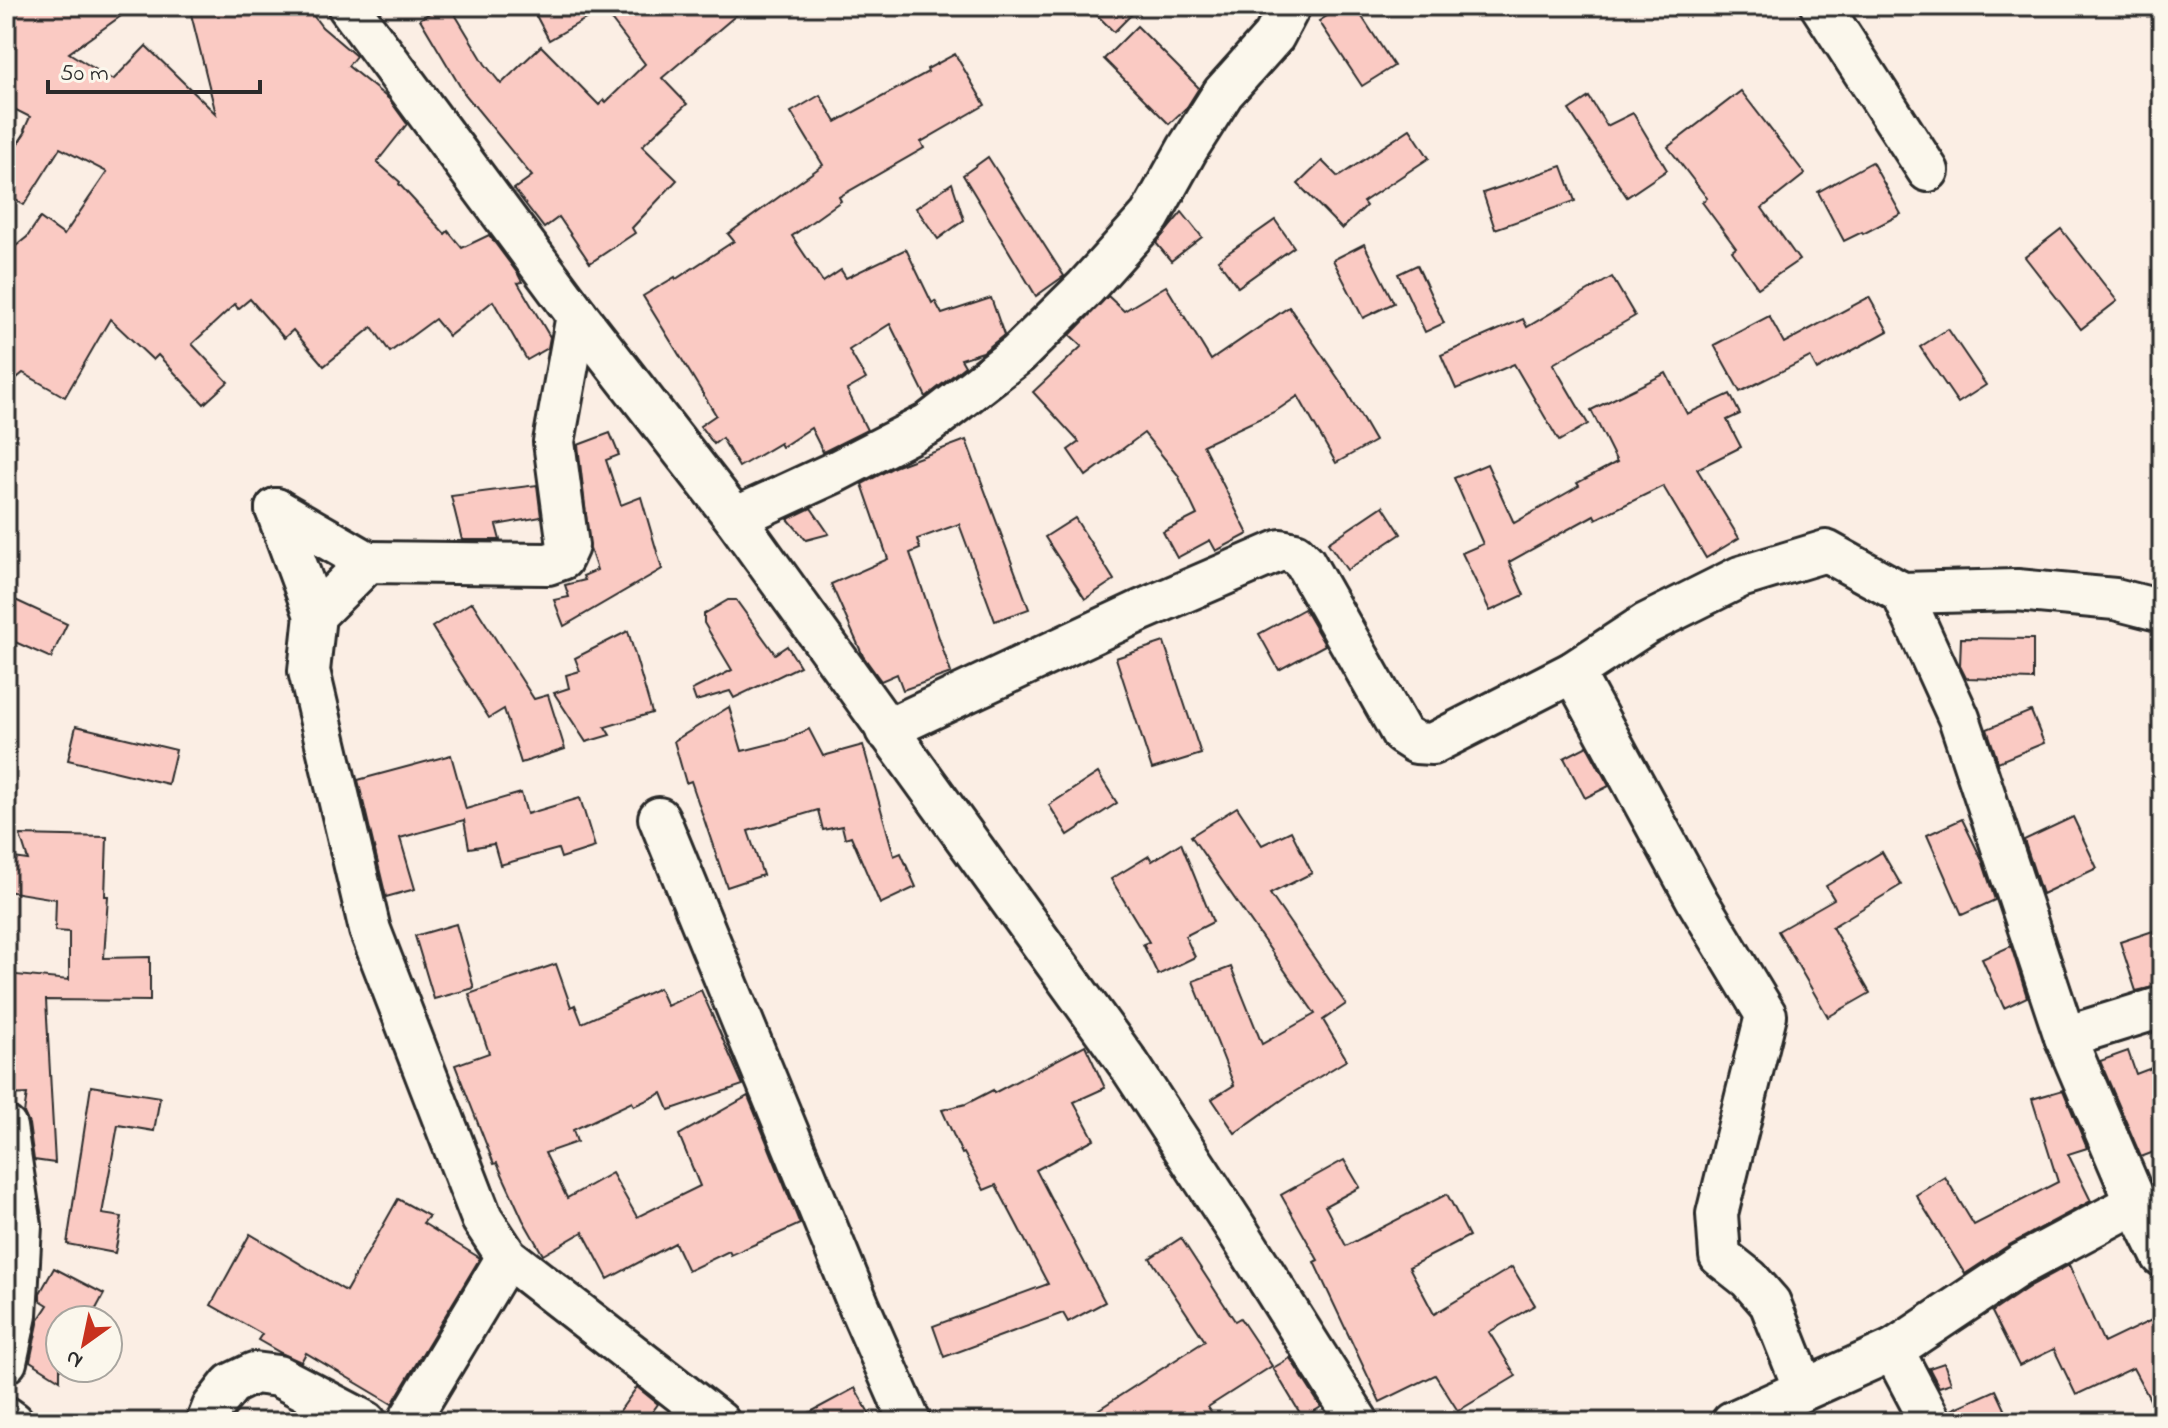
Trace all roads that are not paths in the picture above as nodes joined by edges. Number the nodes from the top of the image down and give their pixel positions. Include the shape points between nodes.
1 (348, 6) edge
2 (1290, 6) edge
3 (1821, 6) edge
4 (1928, 171) dead end
5 (577, 315) junction
6 (735, 518) junction
7 (368, 562) junction
8 (1902, 593) junction
9 (2162, 611) edge
10 (315, 615) junction
11 (1573, 672) junction
12 (886, 730) junction
13 (659, 818) dead end
14 (2162, 1007) edge
15 (2065, 1037) junction
16 (6, 1127) edge
17 (2136, 1203) junction
18 (2162, 1256) edge
19 (507, 1257) junction
20 (1893, 1350) junction
21 (6, 1362) edge
22 (1804, 1389) junction
23 (6, 1417) edge
24 (13, 1422) edge
25 (207, 1422) edge
26 (366, 1422) edge
27 (408, 1422) edge
28 (719, 1422) edge
29 (910, 1422) edge
30 (1358, 1422) edge
31 (1732, 1422) edge
32 (1931, 1422) edge

1 - 5 street
2 - 6 street via 1274,36 1223,93 1150,216 1018,354 928,424
3 - 4 street
5 - 6 street
5 - 7 street via 554,442 568,546 562,559 548,564
6 - 12 street
7 - 10 street
7 - 10 street via 276,509
8 - 9 street via 2017,590 2115,599
8 - 11 street via 1826,551 1740,577 1646,624
8 - 15 street via 1959,718
10 - 19 street via 309,671 370,930 482,1219
11 - 12 street via 1432,744 1416,743 1402,734 1305,563 1295,553 1281,550
11 - 22 street via 1766,1015 1717,1214 1720,1256 1770,1303
12 - 30 street via 1130,1066
13 - 29 street
14 - 15 street
15 - 17 street
16 - 21 street via 21,1226 16,1315
17 - 18 street
17 - 20 street via 2020,1265
19 - 27 street
19 - 28 street
20 - 22 street
20 - 32 street
22 - 31 street
23 - 24 street
25 - 26 street via 231,1384 254,1373 278,1376

